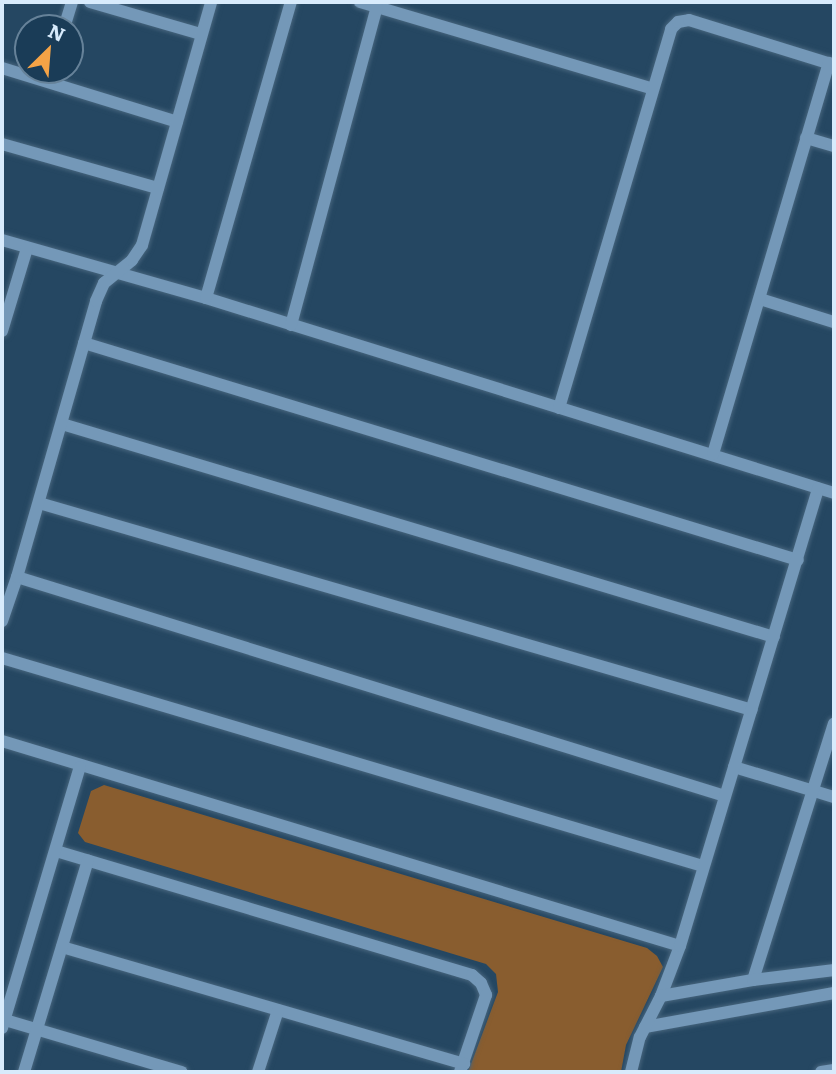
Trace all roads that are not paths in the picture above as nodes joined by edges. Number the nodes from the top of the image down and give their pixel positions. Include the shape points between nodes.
1 (90, 2) edge
2 (211, 2) edge
3 (291, 2) edge
4 (360, 2) edge
5 (377, 7) junction
6 (201, 34) junction
7 (831, 64) edge
8 (71, 84) edge
9 (651, 88) junction
10 (177, 122) junction
11 (806, 138) junction
12 (2, 144) edge
13 (834, 146) edge
14 (158, 188) junction
15 (2, 240) edge
16 (27, 248) junction
17 (117, 272) junction
18 (206, 298) junction
19 (760, 299) junction
20 (834, 321) edge
21 (291, 325) junction
22 (2, 331) edge
23 (84, 343) junction
24 (559, 408) junction
25 (62, 424) junction
26 (713, 454) junction
27 (817, 488) junction
28 (834, 493) edge
29 (39, 503) junction
30 (798, 560) junction
31 (17, 577) junction
32 (2, 621) edge
33 (774, 637) junction
34 (2, 658) edge
35 (752, 710) junction
36 (834, 723) edge
37 (2, 741) edge
38 (79, 767) junction
39 (734, 767) junction
40 (813, 792) junction
41 (725, 796) junction
42 (834, 797) edge
43 (56, 851) junction
44 (88, 860) junction
45 (704, 866) junction
46 (680, 946) junction
47 (62, 947) junction
48 (834, 970) edge
49 (753, 980) junction
50 (834, 993) edge
51 (661, 996) junction
52 (278, 1010) junction
53 (3, 1024) edge
54 (645, 1027) junction
55 (38, 1031) junction
56 (462, 1068) edge
57 (834, 1070) edge
58 (24, 1072) edge
59 (183, 1072) edge
60 (258, 1072) edge
61 (631, 1072) edge
62 (821, 1072) edge

1 - 6 street
2 - 6 street
3 - 18 street
4 - 5 street
5 - 9 street
5 - 21 street
6 - 10 street
7 - 9 street via 689,20 671,29
7 - 11 street
8 - 10 street
9 - 24 street
10 - 14 street
11 - 13 street
11 - 19 street
12 - 14 street
14 - 17 street via 142,245
15 - 16 street
16 - 17 street
16 - 22 street
17 - 18 street
17 - 23 street via 104,283
18 - 21 street
19 - 20 street
19 - 26 street
21 - 24 street
23 - 25 street
23 - 30 street
24 - 26 street
25 - 29 street
25 - 33 street
26 - 27 street
27 - 28 street
27 - 30 street
29 - 31 street
29 - 35 street
30 - 33 street
31 - 32 street
31 - 41 street
33 - 35 street
34 - 45 street
35 - 39 street
36 - 40 street
37 - 38 street
38 - 43 street
38 - 46 street
39 - 40 street
39 - 41 street
40 - 42 street
40 - 49 street
41 - 45 street
43 - 44 street
43 - 53 street
44 - 47 street
44 - 56 street via 472,975 486,995
45 - 46 street
46 - 51 street
47 - 52 street
47 - 55 street
48 - 49 street
49 - 51 street
50 - 54 street
51 - 54 street
52 - 56 street
52 - 60 street
53 - 55 street
54 - 61 street
55 - 58 street
55 - 59 street
57 - 62 street

